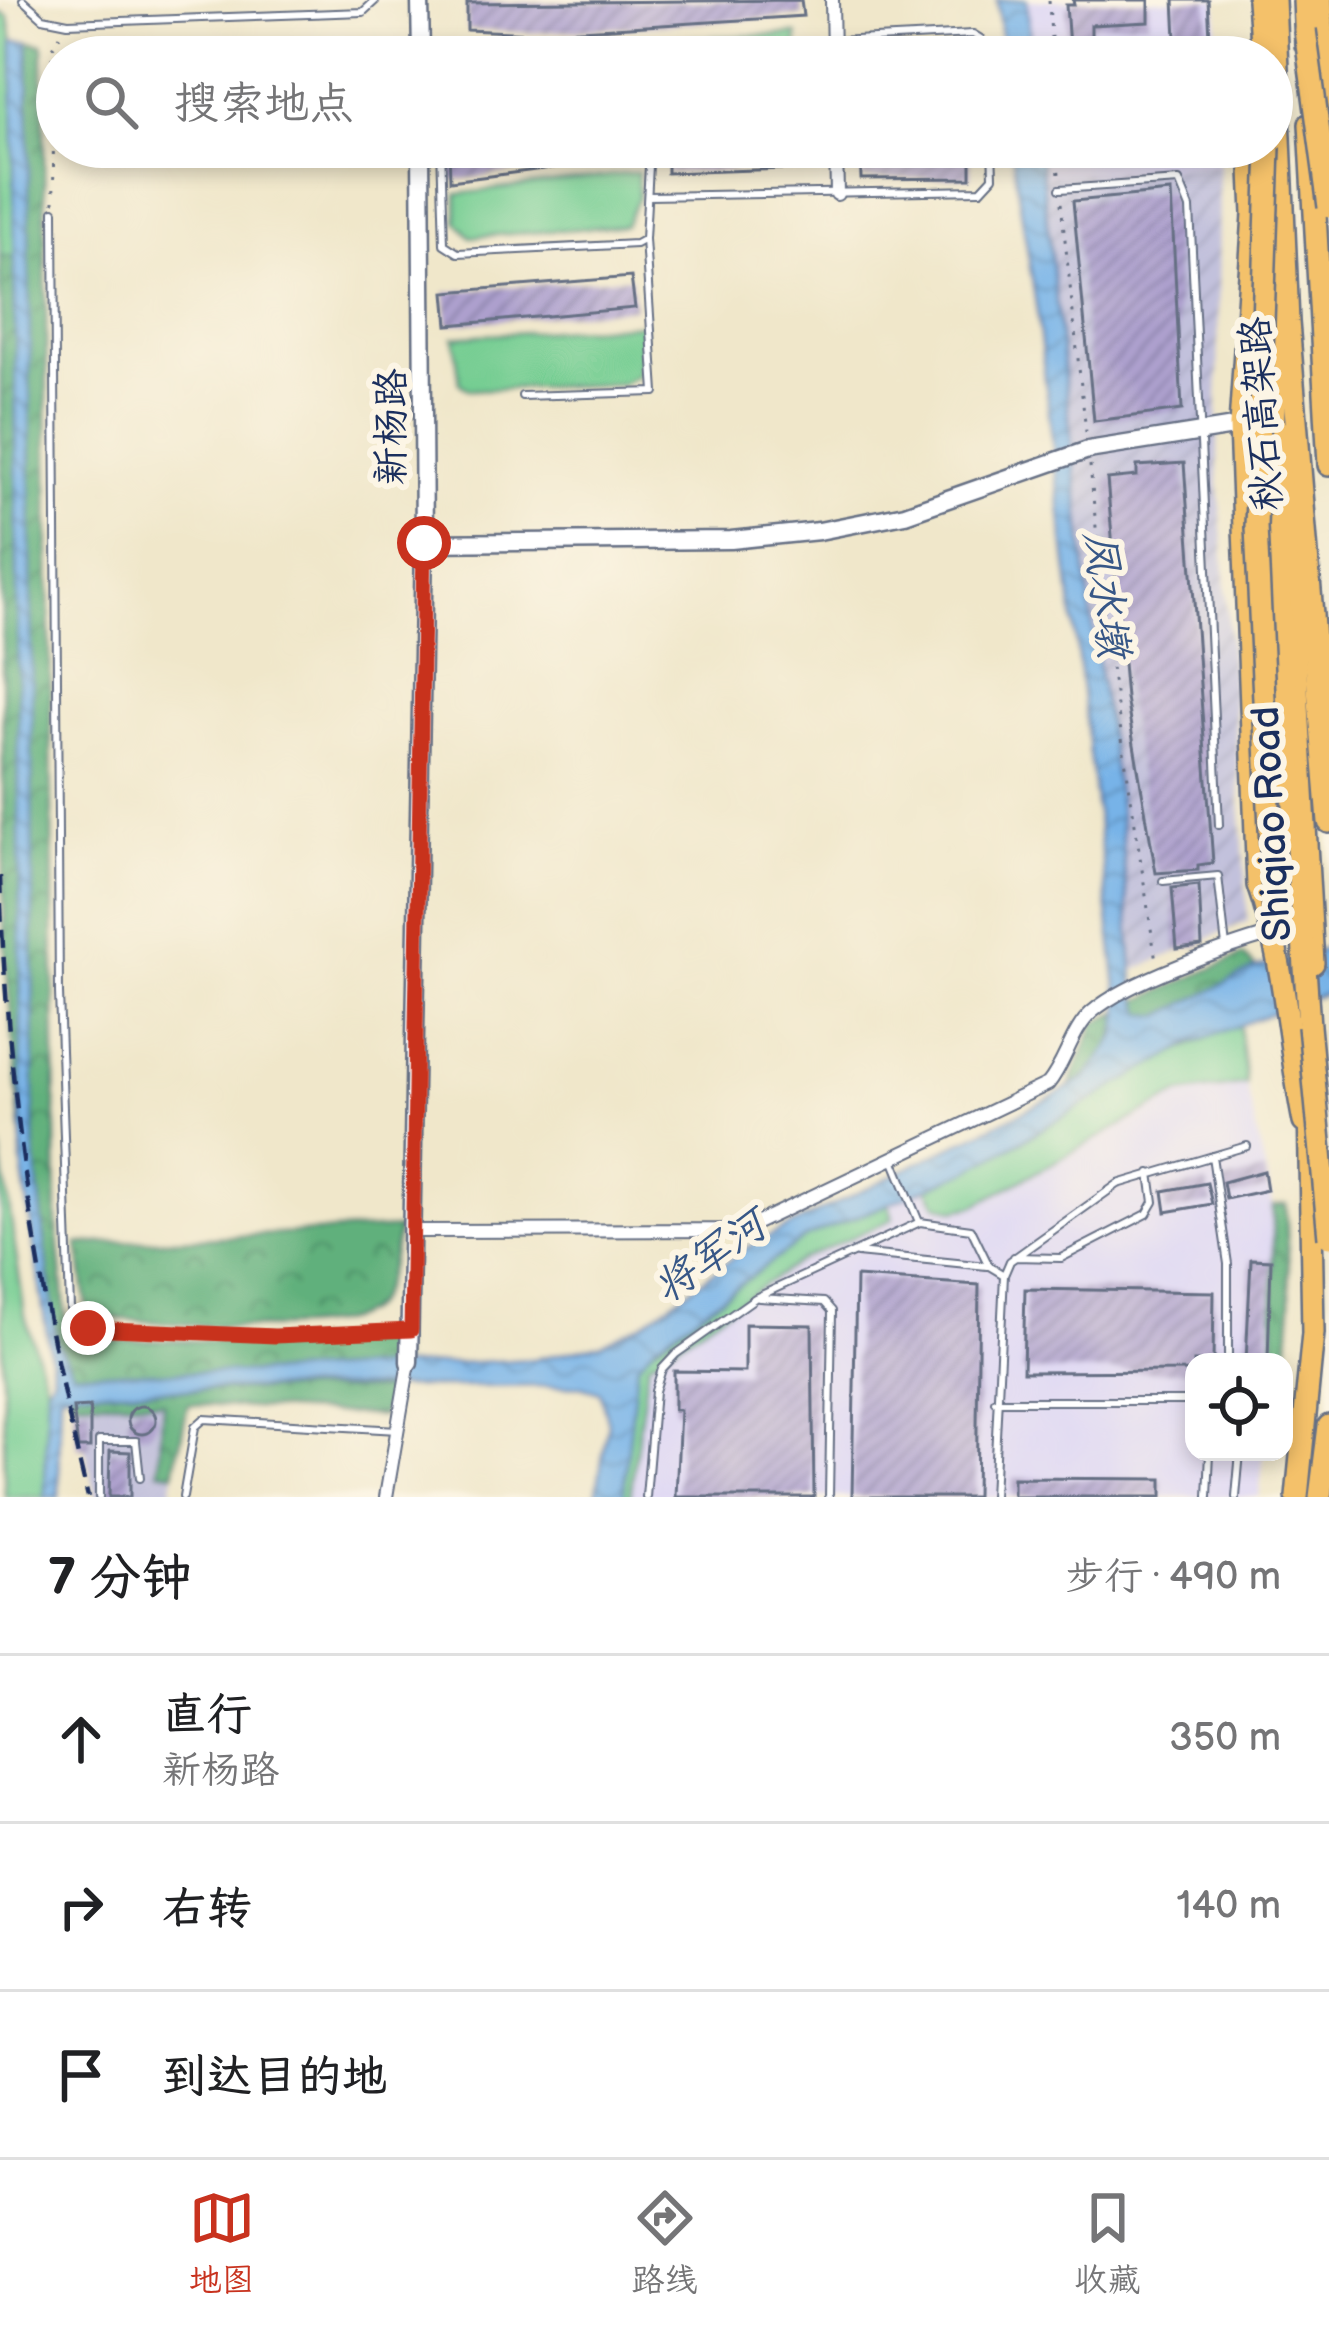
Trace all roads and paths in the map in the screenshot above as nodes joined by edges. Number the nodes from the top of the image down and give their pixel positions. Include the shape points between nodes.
1 (23, 0) edge
2 (376, 0) edge
3 (420, 0) edge
4 (832, 0) edge
5 (1049, 0) edge
6 (1245, 0) edge
7 (1258, 0) edge
8 (1274, 0) edge
9 (1304, 0) edge
10 (1321, 0) edge
11 (68, 23) junction
12 (1305, 30) junction
13 (60, 36) edge
14 (421, 36) edge
15 (832, 36) edge
16 (933, 36) edge
17 (976, 36) edge
18 (1051, 36) edge
19 (1246, 36) edge
20 (1266, 36) edge
21 (1270, 36) edge
22 (53, 168) edge
23 (421, 168) edge
24 (441, 168) edge
25 (650, 168) edge
26 (836, 168) edge
27 (993, 168) edge
28 (1058, 168) edge
29 (1252, 168) edge
30 (1267, 168) edge
31 (1269, 168) edge
32 (1277, 168) edge
33 (1060, 189) junction
34 (837, 194) junction
35 (649, 196) junction
36 (1329, 207) edge
37 (54, 211) joint
38 (1329, 218) edge
39 (645, 238) junction
40 (1276, 322) junction
41 (523, 396) dead end
42 (1240, 426) junction
43 (1197, 431) junction
44 (1081, 453) junction
45 (1329, 465) edge
46 (424, 543) junction
47 (1329, 822) edge
48 (1220, 825) dead end
49 (1163, 880) dead end
50 (1275, 923) junction
51 (1226, 947) junction
52 (1155, 979) junction
53 (1318, 1142) edge
54 (1247, 1146) dead end
55 (1212, 1156) junction
56 (893, 1159) junction
57 (1150, 1173) junction
58 (920, 1222) junction
59 (412, 1231) junction
60 (1329, 1237) edge
61 (854, 1252) junction
62 (1014, 1256) junction
63 (988, 1266) junction
64 (1004, 1275) junction
65 (755, 1298) junction
66 (411, 1330) junction
67 (1228, 1353) edge
68 (410, 1362) joint
69 (995, 1401) junction
70 (1185, 1401) edge
71 (1294, 1425) edge
72 (1329, 1426) edge
73 (398, 1430) junction
74 (1210, 1461) edge
75 (1239, 1461) edge
76 (140, 1478) dead end
77 (99, 1497) edge
78 (183, 1497) edge
79 (386, 1497) edge
80 (646, 1497) edge
81 (829, 1497) edge
82 (993, 1497) edge
83 (1208, 1497) edge
84 (1236, 1497) edge
85 (1297, 1497) edge
86 (1320, 1497) edge

1 - 11 lane via 44,18
2 - 11 lane via 363,12
3 - 14 street
4 - 15 street
5 - 18 path
6 - 19 main road
7 - 20 main road
8 - 21 main road, 秋石高架路
9 - 12 main road, 秋石高架路
10 - 38 main road
11 - 13 path
12 - 36 main road, bridge
12 - 45 main road, 秋石高架路, bridge
16 - 17 lane
22 - 37 path
23 - 46 street, 新杨路
24 - 39 lane via 444,244 458,253
25 - 35 lane
26 - 34 street
27 - 34 lane via 981,190
28 - 33 path
29 - 42 main road
30 - 50 main road, bridge via 1256,526
31 - 40 main road, Shiqiao Road
32 - 47 main road, 秋石高架路
33 - 43 lane via 1179,182 1185,190
33 - 44 path
34 - 35 lane
35 - 39 lane
37 - 66 lane via 58,993 70,1309 88,1328 275,1336
39 - 41 lane via 656,392
40 - 53 main road, Shiqiao Road
40 - 60 main road, bridge via 1274,518
42 - 43 street
42 - 50 main road via 1258,885
43 - 44 street
43 - 48 lane
44 - 46 street via 905,514 819,531
44 - 52 path
46 - 59 street, 新杨路
49 - 51 lane via 1218,876
50 - 51 street
50 - 53 main road via 1284,1022
51 - 52 street
52 - 56 street via 1106,1003 1075,1033 1066,1063 1048,1084
53 - 71 main road, Shiqiao Road via 1313,1333
54 - 55 lane
55 - 57 lane
55 - 67 lane via 1228,1264
56 - 58 lane
56 - 59 street via 720,1234
57 - 62 lane via 1118,1184
57 - 62 lane via 1154,1202 1147,1214 1078,1253
58 - 61 lane
58 - 63 lane via 971,1229
59 - 66 street, 新杨路
61 - 63 lane
61 - 65 lane
62 - 64 lane
63 - 64 lane
64 - 69 lane
65 - 80 lane via 662,1369
65 - 81 lane via 824,1302 832,1311
66 - 68 street, 新杨路
68 - 73 street, 新杨路
69 - 70 lane
69 - 82 lane
71 - 85 main road, Shiqiao Road
72 - 86 main road
73 - 78 lane via 204,1419 195,1427
73 - 79 street, 新杨路
74 - 83 lane
75 - 84 lane
76 - 77 lane via 136,1441 99,1441

